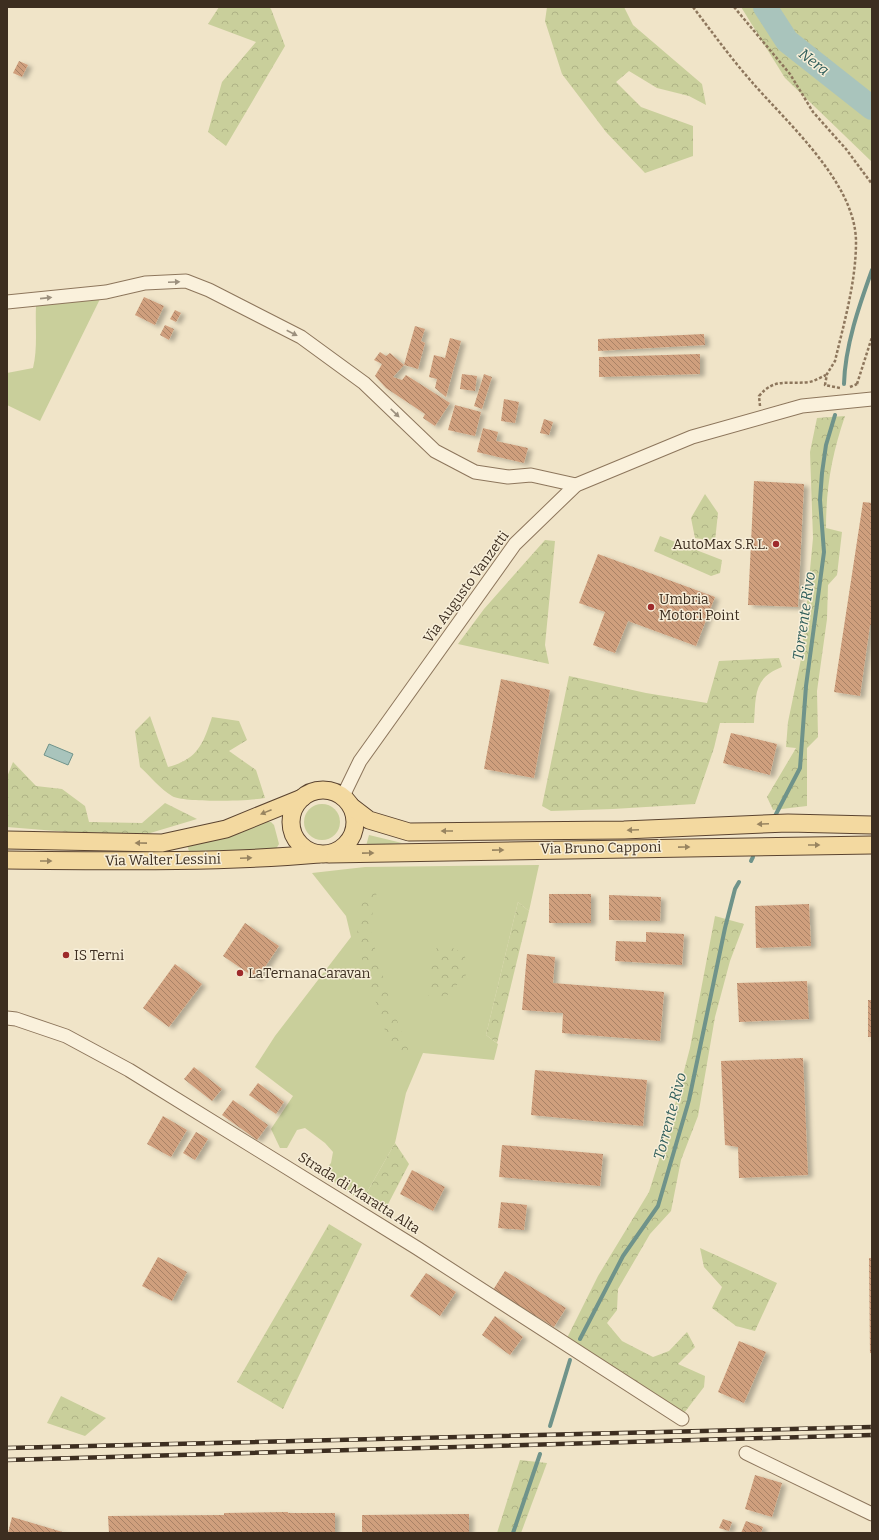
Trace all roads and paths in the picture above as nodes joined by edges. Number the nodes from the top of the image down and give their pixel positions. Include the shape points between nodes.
1 (693, 7) edge
2 (734, 7) edge
3 (872, 184) edge
4 (7, 302) edge
5 (872, 337) edge
6 (827, 374) junction
7 (872, 399) edge
8 (760, 405) dead end
9 (576, 485) junction
10 (302, 798) junction
11 (348, 802) junction
12 (872, 825) edge
13 (7, 840) edge
14 (872, 845) edge
15 (324, 854) junction
16 (7, 860) edge
17 (7, 1018) edge
18 (682, 1419) dead end
19 (746, 1453) dead end
20 (872, 1514) edge

1 - 6 path via 735,63 812,149 832,175 849,207 856,241 854,269 835,361
2 - 3 path via 790,74 813,112 846,149
4 -> 9 street via 106,292 145,283 186,281 301,337 364,383 435,451 475,472 508,477 532,475
5 - 6 path via 857,384 846,388 825,385
6 - 8 path via 808,382 767,386 759,396
7 - 9 street, Via Augusto Vanzetti via 802,406 692,437
9 - 11 street, Via Augusto Vanzetti via 514,544 360,761
10 - 11 main road via 322,790 333,791
10 -> 13 main road, Via Walter Lessini via 226,829 162,844
10 - 15 main road via 294,811 291,826 294,836 300,845 309,851
12 -> 11 main road, Via Bruno Capponi via 788,823 624,830 409,832 369,820
11 - 15 main road via 356,817 356,827 352,836 347,845 339,851
15 -> 14 main road, Via Bruno Capponi
16 -> 15 main road, Via Walter Lessini via 145,861
17 - 18 street, Strada di Maratta Alta via 16,1018 66,1036 129,1070 417,1248
19 - 20 street

